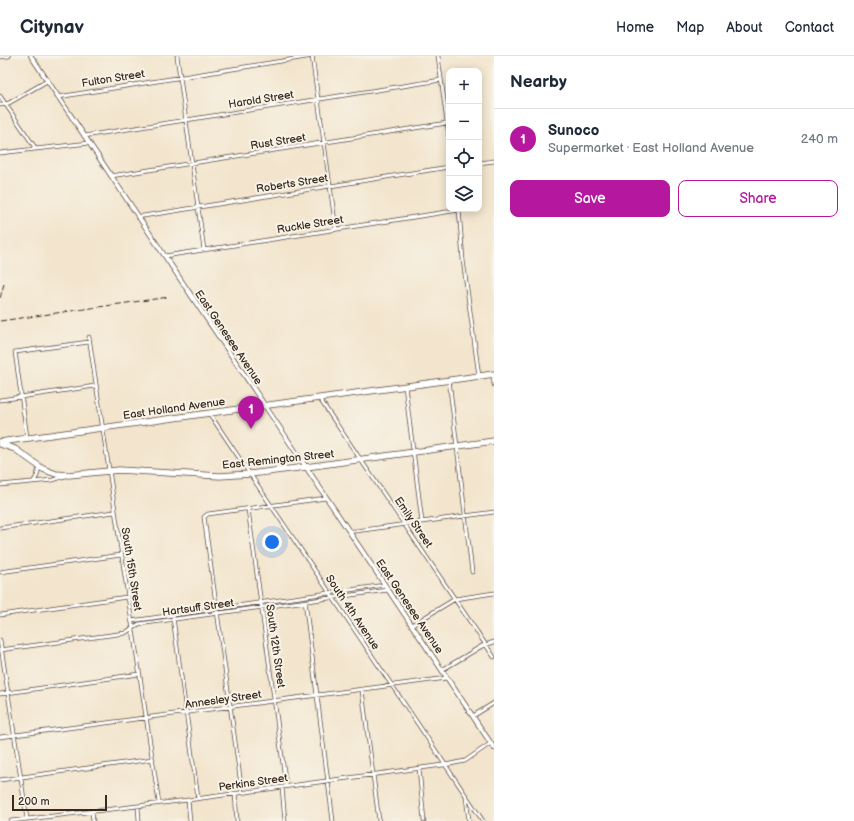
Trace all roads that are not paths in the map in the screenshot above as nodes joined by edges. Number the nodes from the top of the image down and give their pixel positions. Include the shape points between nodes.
1 (9, 56) edge
2 (31, 56) edge
3 (177, 56) edge
4 (312, 56) edge
5 (438, 56) edge
6 (0, 57) edge
7 (180, 77) junction
8 (441, 80) junction
9 (47, 81) junction
10 (0, 96) edge
11 (58, 97) junction
12 (318, 99) junction
13 (6, 104) junction
14 (0, 106) edge
15 (446, 116) edge
16 (186, 120) junction
17 (446, 123) edge
18 (84, 136) junction
19 (324, 142) junction
20 (89, 143) junction
21 (36, 149) junction
22 (0, 153) edge
23 (494, 161) edge
24 (482, 163) edge
25 (191, 164) junction
26 (446, 167) edge
27 (111, 176) junction
28 (331, 186) junction
29 (198, 207) junction
30 (446, 212) edge
31 (459, 212) edge
32 (138, 217) junction
33 (336, 229) junction
34 (204, 250) junction
35 (164, 256) junction
36 (88, 337) dead end
37 (89, 342) junction
38 (493, 374) edge
39 (479, 376) junction
40 (449, 380) junction
41 (494, 385) edge
42 (95, 386) junction
43 (405, 386) junction
44 (22, 397) junction
45 (319, 398) junction
46 (0, 400) edge
47 (264, 406) junction
48 (209, 413) junction
49 (101, 428) junction
50 (27, 437) junction
51 (494, 441) edge
52 (0, 443) edge
53 (457, 446) junction
54 (413, 452) junction
55 (361, 459) junction
56 (39, 467) junction
57 (306, 467) junction
58 (107, 470) junction
59 (250, 474) junction
60 (69, 475) junction
61 (34, 481) junction
62 (0, 485) edge
63 (326, 498) junction
64 (272, 506) junction
65 (248, 509) junction
66 (114, 512) junction
67 (494, 512) edge
68 (466, 516) junction
69 (422, 522) junction
70 (404, 524) junction
71 (0, 528) edge
72 (349, 531) junction
73 (121, 555) junction
74 (0, 572) edge
75 (472, 572) dead end
76 (387, 588) junction
77 (494, 593) edge
78 (332, 596) junction
79 (127, 598) junction
80 (455, 599) junction
81 (305, 600) junction
82 (261, 606) junction
83 (217, 612) junction
84 (0, 615) edge
85 (174, 618) junction
86 (131, 621) junction
87 (412, 625) junction
88 (132, 628) junction
89 (0, 640) edge
90 (494, 642) edge
91 (485, 644) junction
92 (1, 650) edge
93 (494, 657) edge
94 (442, 670) junction
95 (139, 674) junction
96 (447, 678) junction
97 (392, 685) junction
98 (362, 690) junction
99 (8, 692) junction
100 (0, 694) edge
101 (318, 695) junction
102 (274, 701) junction
103 (494, 703) edge
104 (230, 707) junction
105 (187, 713) junction
106 (473, 716) junction
107 (146, 718) junction
108 (15, 735) junction
109 (0, 737) edge
110 (491, 743) junction
111 (494, 748) edge
112 (153, 759) junction
113 (445, 765) junction
114 (419, 768) junction
115 (374, 774) junction
116 (21, 777) junction
117 (0, 780) edge
118 (329, 780) junction
119 (286, 786) junction
120 (282, 787) junction
121 (242, 792) junction
122 (235, 793) junction
123 (466, 796) junction
124 (198, 798) junction
125 (188, 800) junction
126 (159, 803) junction
127 (138, 806) junction
128 (92, 811) junction
129 (28, 819) junction
130 (21, 820) edge
131 (11, 821) edge
132 (93, 821) edge
133 (140, 821) edge
134 (190, 821) edge
135 (237, 821) edge
136 (285, 821) edge
137 (333, 821) edge
138 (379, 821) edge
139 (424, 821) edge
140 (469, 821) edge
141 (483, 821) edge

1 - 6 street
2 - 9 main road, East Genesee Avenue
3 - 7 street
4 - 7 street, Fulton Street
4 - 12 street
5 - 8 street
7 - 11 street, Fulton Street
7 - 16 street
8 - 12 street, Harold Street
8 - 15 street
9 - 11 main road, East Genesee Avenue
9 - 13 street
10 - 13 street
11 - 18 main road, East Genesee Avenue
12 - 16 street, Harold Street
12 - 19 street
13 - 14 street
13 - 21 street
16 - 18 street, Harold Street
16 - 25 street
17 - 19 street, Rust Street
18 - 20 main road, East Genesee Avenue
19 - 25 street, Rust Street
19 - 28 street
20 - 21 street
20 - 27 main road, East Genesee Avenue
21 - 22 street
23 - 24 street
25 - 27 street, Rust Street
25 - 29 street
26 - 28 street, Roberts Street
27 - 32 main road, East Genesee Avenue
28 - 29 street, Roberts Street
28 - 33 street
29 - 32 street, Roberts Street
29 - 34 street
30 - 33 street, Ruckle Street
31 - 39 street
32 - 35 main road, East Genesee Avenue
33 - 34 street, Ruckle Street
34 - 35 street, Ruckle Street
35 - 47 main road, East Genesee Avenue
36 - 37 street, South 15th Street
37 - 42 street, South 15th Street
37 - 44 street via 15,352
38 - 39 highway, East Holland Avenue
38 - 41 street
39 - 40 highway, East Holland Avenue
40 - 43 highway, East Holland Avenue
40 - 53 street
42 - 44 street
42 - 49 street, South 15th Street
43 - 45 highway, East Holland Avenue
43 - 54 street
44 - 46 street
44 - 50 street
45 - 47 highway, East Holland Avenue
45 - 55 street, Emily Street
47 - 48 highway, East Holland Avenue
47 - 57 main road, East Genesee Avenue
48 - 49 highway, East Holland Avenue
48 - 59 street, South 4th Avenue
49 - 50 highway, East Holland Avenue
49 - 58 street, South 15th Street
50 - 52 highway, East Holland Avenue
51 - 53 highway, East Remington Street
52 - 56 highway, East Remington Street via 15,449
53 - 54 highway, East Remington Street
53 - 68 street
54 - 55 highway, East Remington Street
54 - 69 street
55 - 57 highway, East Remington Street
55 - 70 street, Emily Street
56 - 60 highway, East Remington Street via 51,473
56 - 61 street
57 - 59 highway, East Remington Street
57 - 63 main road, East Genesee Avenue
58 - 59 highway, East Remington Street via 220,476
58 - 60 highway, East Remington Street
58 - 66 street, South 15th Street
59 - 64 street, South 4th Avenue
60 - 61 street via 53,480
61 - 62 street
63 - 64 street
63 - 72 main road, East Genesee Avenue
64 - 65 street
64 - 78 street, South 4th Avenue
65 - 82 street, South 12th Street
65 - 83 street via 204,516
66 - 71 street
66 - 73 street, South 15th Street
67 - 68 street
68 - 69 street
68 - 75 street
69 - 70 street
70 - 72 street
70 - 80 street, Emily Street
72 - 76 main road, East Genesee Avenue
73 - 74 street
73 - 79 street, South 15th Street
76 - 78 street, Hartsuff Street
76 - 87 main road, East Genesee Avenue
77 - 80 street
78 - 81 street, Hartsuff Street
78 - 97 street, South 4th Avenue
79 - 84 street
79 - 86 street, South 15th Street
80 - 87 street
80 - 91 street, Emily Street
81 - 82 street, Hartsuff Street
81 - 101 street
82 - 83 street, Hartsuff Street
82 - 102 street, South 12th Street
83 - 85 street, Hartsuff Street
83 - 104 street
85 - 86 street, Hartsuff Street
85 - 88 street, Hartsuff Street via 139,624
85 - 105 street
86 - 88 street, South 15th Street
87 - 94 main road, East Genesee Avenue
88 - 92 street, Hartsuff Street via 125,633
88 - 95 street, South 15th Street
89 - 92 street
90 - 91 street
91 - 93 street, Emily Street
91 - 94 street
92 - 99 street
94 - 96 main road, East Genesee Avenue
95 - 99 street
95 - 107 street, South 15th Street
96 - 97 street, Annesley Street
96 - 106 main road, East Genesee Avenue
97 - 98 street, Annesley Street
97 - 113 street, South 4th Avenue
98 - 101 street, Annesley Street
98 - 115 street
99 - 100 street
99 - 108 street
101 - 102 street, Annesley Street
101 - 118 street
102 - 104 street, Annesley Street
102 - 119 street, South 12th Street
103 - 106 street
104 - 105 street, Annesley Street
104 - 121 street
105 - 107 street, Annesley Street
105 - 124 street
106 - 110 main road, East Genesee Avenue
107 - 108 street, Annesley Street
107 - 112 street, South 15th Street
108 - 109 street, Annesley Street
108 - 116 street
110 - 111 main road, East Genesee Avenue
110 - 113 street, Perkins Street via 465,761
112 - 116 street
112 - 126 street, South 15th Street
113 - 114 street, Perkins Street
113 - 123 street, South 4th Avenue
114 - 115 street, Perkins Street
114 - 139 street
115 - 118 street, Perkins Street
115 - 138 street
116 - 117 street
116 - 129 street
118 - 119 street, Perkins Street
118 - 137 street
119 - 120 street, Perkins Street
120 - 121 street, Perkins Street
120 - 136 street
121 - 122 street, Perkins Street
122 - 124 street, Perkins Street
122 - 135 street
123 - 140 street
123 - 141 street, South 4th Avenue
124 - 125 street, Perkins Street
125 - 126 street, Perkins Street
125 - 134 street
126 - 127 street, Perkins Street
127 - 128 street, Perkins Street
127 - 133 street
128 - 129 street, Perkins Street
128 - 132 street
129 - 130 street, Perkins Street
130 - 131 street, Perkins Street

